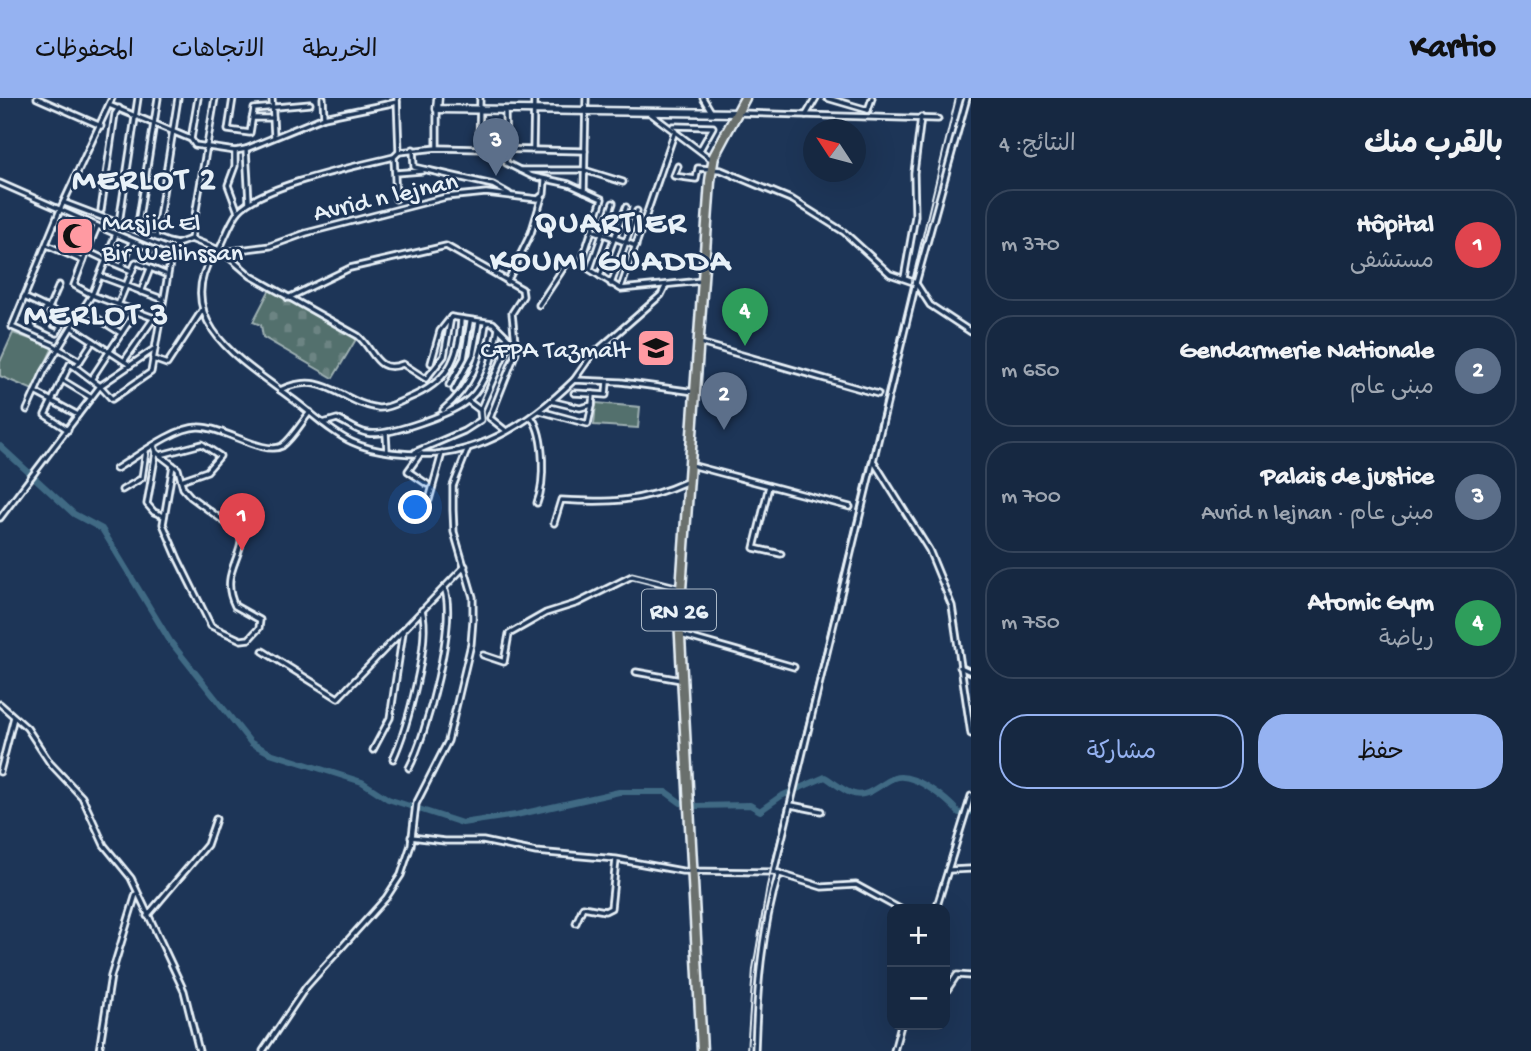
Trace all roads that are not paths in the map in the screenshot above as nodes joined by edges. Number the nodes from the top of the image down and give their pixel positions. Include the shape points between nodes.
1 (37, 98) edge
2 (112, 98) edge
3 (138, 98) edge
4 (158, 98) edge
5 (178, 98) edge
6 (198, 98) edge
7 (215, 98) edge
8 (233, 98) edge
9 (272, 98) edge
10 (323, 98) edge
11 (376, 98) edge
12 (438, 98) edge
13 (480, 98) edge
14 (534, 98) edge
15 (586, 98) edge
16 (704, 98) edge
17 (747, 98) edge
18 (816, 98) edge
19 (827, 98) edge
20 (845, 98) edge
21 (872, 98) edge
22 (967, 98) edge
23 (397, 100) edge
24 (109, 104) junction
25 (310, 104) dead end
26 (844, 104) junction
27 (376, 106) junction
28 (119, 108) junction
29 (272, 108) junction
30 (438, 110) junction
31 (479, 110) junction
32 (505, 110) junction
33 (533, 111) junction
34 (585, 111) junction
35 (649, 112) junction
36 (712, 113) junction
37 (738, 113) junction
38 (867, 113) junction
39 (136, 114) junction
40 (806, 115) junction
41 (324, 117) junction
42 (921, 117) junction
43 (253, 118) junction
44 (273, 118) junction
45 (938, 119) dead end
46 (154, 123) junction
47 (101, 125) junction
48 (673, 126) dead end
49 (173, 131) junction
50 (675, 131) junction
51 (274, 136) junction
52 (191, 139) junction
53 (206, 145) junction
54 (437, 148) junction
55 (246, 149) junction
56 (414, 149) junction
57 (479, 149) junction
58 (505, 149) junction
59 (533, 149) junction
60 (700, 150) junction
61 (235, 151) junction
62 (585, 151) junction
63 (399, 152) junction
64 (394, 157) junction
65 (713, 165) junction
66 (678, 166) dead end
67 (518, 170) junction
68 (584, 170) junction
69 (427, 171) junction
70 (396, 173) junction
71 (545, 181) junction
72 (623, 182) dead end
73 (0, 183) edge
74 (499, 187) junction
75 (584, 191) junction
76 (499, 194) junction
77 (510, 195) junction
78 (542, 197) junction
79 (396, 199) dead end
80 (65, 203) junction
81 (249, 203) junction
82 (613, 203) dead end
83 (626, 207) dead end
84 (60, 210) junction
85 (101, 210) dead end
86 (637, 211) dead end
87 (238, 212) junction
88 (119, 223) junction
89 (97, 227) junction
90 (137, 230) junction
91 (593, 230) junction
92 (603, 233) junction
93 (116, 234) junction
94 (156, 237) junction
95 (615, 238) junction
96 (191, 239) junction
97 (132, 242) junction
98 (625, 242) junction
99 (177, 244) junction
100 (46, 245) junction
101 (636, 246) junction
102 (87, 251) junction
103 (221, 251) junction
104 (171, 257) junction
105 (126, 258) junction
106 (106, 260) junction
107 (83, 261) junction
108 (136, 262) junction
109 (582, 264) junction
110 (122, 266) junction
111 (149, 269) junction
112 (590, 269) junction
113 (132, 271) junction
114 (166, 274) junction
115 (100, 276) junction
116 (600, 276) junction
117 (904, 278) junction
118 (702, 281) junction
119 (507, 282) junction
120 (916, 283) junction
121 (611, 284) junction
122 (59, 285) dead end
123 (666, 285) junction
124 (125, 286) junction
125 (621, 289) junction
126 (141, 292) junction
127 (92, 295) junction
128 (24, 297) junction
129 (288, 298) junction
130 (162, 299) junction
131 (118, 305) junction
132 (539, 305) dead end
133 (47, 308) junction
134 (202, 309) junction
135 (84, 310) junction
136 (136, 311) junction
137 (451, 317) junction
138 (156, 318) junction
139 (461, 319) junction
140 (75, 321) junction
141 (470, 321) junction
142 (479, 322) junction
143 (486, 324) junction
144 (73, 327) junction
145 (46, 328) dead end
146 (498, 329) junction
147 (971, 332) edge
148 (121, 333) junction
149 (93, 341) junction
150 (510, 341) junction
151 (698, 343) junction
152 (515, 345) junction
153 (58, 347) junction
154 (154, 349) junction
155 (109, 351) junction
156 (153, 359) junction
157 (80, 361) junction
158 (124, 361) junction
159 (431, 363) dead end
160 (130, 365) junction
161 (75, 367) junction
162 (92, 378) junction
163 (62, 379) junction
164 (574, 380) junction
165 (607, 382) junction
166 (449, 385) dead end
167 (100, 386) junction
168 (281, 390) junction
169 (454, 390) dead end
170 (563, 391) junction
171 (35, 392) junction
172 (695, 392) junction
173 (574, 393) dead end
174 (593, 394) junction
175 (878, 394) dead end
176 (90, 397) junction
177 (53, 400) junction
178 (468, 401) junction
179 (551, 401) junction
180 (565, 405) junction
181 (592, 405) junction
182 (27, 410) dead end
183 (480, 410) junction
184 (540, 411) junction
185 (310, 412) junction
186 (439, 413) junction
187 (78, 415) junction
188 (490, 418) junction
189 (532, 418) junction
190 (481, 420) junction
191 (323, 423) junction
192 (68, 430) junction
193 (506, 431) junction
194 (386, 433) junction
195 (154, 446) junction
196 (468, 447) junction
197 (146, 450) junction
198 (387, 451) junction
199 (415, 452) junction
200 (158, 453) junction
201 (421, 453) junction
202 (442, 453) junction
203 (874, 460) junction
204 (173, 465) junction
205 (689, 465) junction
206 (116, 470) dead end
207 (181, 480) junction
208 (688, 481) junction
209 (427, 484) dead end
210 (769, 486) junction
211 (122, 490) dead end
212 (429, 500) dead end
213 (537, 503) dead end
214 (850, 507) dead end
215 (164, 516) junction
216 (0, 518) edge
217 (554, 523) dead end
218 (781, 554) dead end
219 (465, 566) junction
220 (443, 588) junction
221 (680, 588) junction
222 (422, 610) junction
223 (403, 630) junction
224 (680, 635) junction
225 (263, 651) dead end
226 (483, 655) dead end
227 (794, 667) dead end
228 (960, 667) junction
229 (636, 672) dead end
230 (971, 672) edge
231 (681, 680) junction
232 (0, 704) edge
233 (14, 717) junction
234 (971, 734) edge
235 (373, 750) dead end
236 (393, 759) dead end
237 (409, 768) dead end
238 (0, 772) edge
239 (971, 796) edge
240 (791, 805) junction
241 (821, 811) dead end
242 (216, 819) dead end
243 (411, 836) junction
244 (616, 859) junction
245 (971, 869) edge
246 (949, 870) junction
247 (691, 871) junction
248 (777, 873) junction
249 (137, 893) junction
250 (891, 904) edge
251 (938, 904) edge
252 (147, 916) junction
253 (576, 923) dead end
254 (971, 976) edge
255 (950, 986) edge
256 (900, 1030) edge
257 (99, 1051) edge
258 (199, 1051) edge
259 (263, 1051) edge
260 (702, 1051) edge
261 (755, 1051) edge
262 (894, 1051) edge

1 - 47 street
2 - 24 street
3 - 39 street
4 - 46 street
5 - 49 street
6 - 52 street
7 - 53 street
8 - 43 street via 228,130 250,133
9 - 29 street
10 - 41 street
11 - 27 street
12 - 30 main road
13 - 31 street
14 - 33 street
15 - 34 street
16 - 36 street
17 - 37 main road, RN 26
18 - 40 street
19 - 26 street
20 - 26 street
21 - 38 street
22 - 120 street
23 - 27 street
23 - 63 street
24 - 28 street
24 - 47 street
25 - 29 street
26 - 38 street
27 - 41 street
28 - 39 street
28 - 85 street
29 - 43 street via 254,109
29 - 44 street
30 - 31 main road
30 - 54 street
31 - 32 main road
31 - 57 street
32 - 33 main road
32 - 58 street
33 - 34 main road
33 - 59 street
34 - 35 main road
34 - 62 street
35 - 36 main road
35 - 50 street
36 - 37 main road
37 - 40 street
37 - 65 main road, RN 26
38 - 40 street
38 - 42 street
39 - 46 street
39 - 88 street
41 - 51 street
42 - 45 street
42 - 117 street via 914,173 915,216
43 - 44 street
44 - 51 street
46 - 49 street
46 - 90 street
47 - 80 street
48 - 60 street via 713,127
49 - 52 street
49 - 94 street
50 - 60 street
50 - 101 street
51 - 55 street
52 - 53 street via 195,145
53 - 61 street
53 - 96 street
54 - 56 street
54 - 57 street
55 - 61 street
55 - 81 street
56 - 63 street
56 - 69 street via 414,167
57 - 58 street
58 - 59 street
58 - 67 street via 506,163
59 - 62 street
60 - 65 street
61 - 87 street via 228,185
62 - 68 street
63 - 64 street
64 - 70 street
64 - 81 street via 314,176
65 - 66 street via 698,168 696,179 674,176
65 - 117 street via 793,200 844,232 890,274
65 - 118 main road, RN 26
67 - 68 street
67 - 71 street
68 - 72 street
68 - 75 street
69 - 70 street
69 - 74 street
70 - 79 street
71 - 75 street
71 - 78 street
73 - 84 street
74 - 76 street
74 - 77 street
75 - 91 street via 602,199
76 - 77 street, Avrid n lejnan
76 - 103 street, Avrid n lejnan via 456,195 410,204 271,246
77 - 78 street, Avrid n lejnan
78 - 119 street via 531,233
80 - 84 street
80 - 88 street
81 - 87 street
82 - 92 street
83 - 95 street
84 - 89 street
84 - 100 street
86 - 98 street
87 - 103 street
88 - 90 street
89 - 93 street
89 - 102 street
90 - 94 street
91 - 92 street
91 - 109 street
92 - 95 street
92 - 112 street
93 - 97 street
93 - 106 street
94 - 99 street
95 - 98 street
95 - 116 street
96 - 99 street
96 - 103 street
97 - 104 street
97 - 105 street
98 - 101 street
98 - 121 street
99 - 104 street
100 - 107 street
100 - 128 street
101 - 125 street
102 - 106 street
102 - 107 street
103 - 129 street via 243,271
103 - 134 street via 213,254 201,273
104 - 114 street
105 - 108 street
105 - 110 street
106 - 110 street
106 - 115 street
107 - 127 street via 74,285
108 - 111 street
108 - 113 street
109 - 112 street
109 - 132 street via 568,261
110 - 113 street
111 - 114 street
111 - 126 street
112 - 116 street
113 - 124 street
114 - 130 street
115 - 124 street
115 - 127 street
116 - 121 street
117 - 120 street
118 - 123 street
118 - 151 main road, RN 26
119 - 129 street via 446,246 350,268
119 - 152 street via 524,292 512,313
120 - 147 street via 930,305
120 - 203 street
121 - 125 street
122 - 133 street
123 - 125 street
123 - 164 street via 661,295 591,356
124 - 126 street
124 - 131 street
126 - 130 street
127 - 131 street
127 - 135 street
128 - 133 street
128 - 153 street via 12,327
129 - 137 street via 358,336 377,363 388,368 403,365 426,379 444,356
130 - 138 street
131 - 136 street
133 - 140 street
133 - 145 street via 38,324
134 - 156 street via 167,364
134 - 168 street via 208,323 246,367
135 - 140 street
135 - 148 street
136 - 138 street
136 - 148 street
137 - 139 street
137 - 159 street via 440,331
138 - 154 street
138 - 158 street
139 - 141 street
139 - 168 street via 456,350 441,381 391,406 377,408 318,385 296,384
140 - 144 street
141 - 142 street
141 - 166 street via 464,358
142 - 143 street
142 - 169 street via 473,355
143 - 146 street via 493,323
143 - 186 street via 481,356 471,378 461,395
144 - 149 street
144 - 153 street
146 - 150 street
146 - 178 street via 489,366
148 - 155 street
149 - 155 street
149 - 157 street
150 - 152 street
150 - 183 street
151 - 172 main road, RN 26
151 - 175 street
152 - 188 street
153 - 157 street
153 - 171 street
154 - 156 street
154 - 160 street
155 - 158 street
155 - 162 street
156 - 167 street via 151,372 112,399
157 - 161 street
158 - 160 street
160 - 167 street
161 - 162 street
161 - 163 street via 70,364
162 - 167 street
163 - 176 street
163 - 177 street
164 - 165 street
164 - 170 street
165 - 172 street
165 - 174 street via 606,395
167 - 176 street
168 - 185 street
170 - 179 street
170 - 180 street
171 - 177 street
171 - 182 street
172 - 205 main road, RN 26
173 - 174 street
174 - 181 street
176 - 187 street
177 - 187 street
177 - 192 street via 45,415
178 - 183 street
178 - 186 street
179 - 180 street
179 - 184 street
180 - 181 street
181 - 184 street via 588,424
183 - 190 street
184 - 189 street
185 - 191 street
185 - 195 street via 276,448 201,427
186 - 194 street
187 - 192 street
188 - 190 street
188 - 193 street
189 - 193 street
189 - 213 street via 542,461
190 - 199 street
191 - 194 street via 337,419 363,432
191 - 198 street via 351,442
192 - 216 street
193 - 196 street
194 - 198 street
195 - 197 street
195 - 200 street
196 - 202 street
196 - 219 street via 453,486 454,532
197 - 206 street
197 - 211 street via 142,478
198 - 199 street
199 - 201 street
200 - 204 street
200 - 207 street via 202,444 220,456 207,471
200 - 215 street via 147,504
201 - 202 street
201 - 209 street via 408,471
202 - 212 street
203 - 228 street via 929,550 951,606
203 - 240 street
204 - 207 street
204 - 215 street
205 - 208 main road, RN 26
205 - 210 street
207 - 215 street via 191,497 240,534 230,579 235,606 260,620 249,639 217,630 207,621 163,524
208 - 217 street via 616,503 561,500
208 - 221 main road, RN 26
210 - 214 street
210 - 218 street via 754,548
219 - 220 street
219 - 243 street via 473,597 471,644 448,741 416,804
220 - 222 street
220 - 237 street via 448,611 441,661 423,739
221 - 224 main road, RN 26
221 - 226 street via 632,576 509,634 504,662
222 - 223 street
222 - 236 street via 424,642
223 - 225 street via 338,698
223 - 235 street via 390,718
224 - 227 street
224 - 231 main road, RN 26
228 - 230 street
228 - 234 street
229 - 231 street
231 - 247 main road, RN 26
232 - 233 street
233 - 238 street
233 - 249 street via 82,797 104,845 127,871
239 - 246 street
240 - 241 street
240 - 248 street
242 - 252 street via 207,845
243 - 244 street via 455,842 470,839 536,852
243 - 259 street via 401,875 386,898 306,988
244 - 247 street
244 - 253 street via 611,908 583,907
245 - 246 street
246 - 251 street
247 - 248 street
247 - 260 main road, RN 26
248 - 250 street via 822,887 856,885
248 - 261 street via 758,980
249 - 252 street
249 - 257 street via 111,976
252 - 258 street via 184,991
254 - 255 street via 957,975
256 - 262 street

